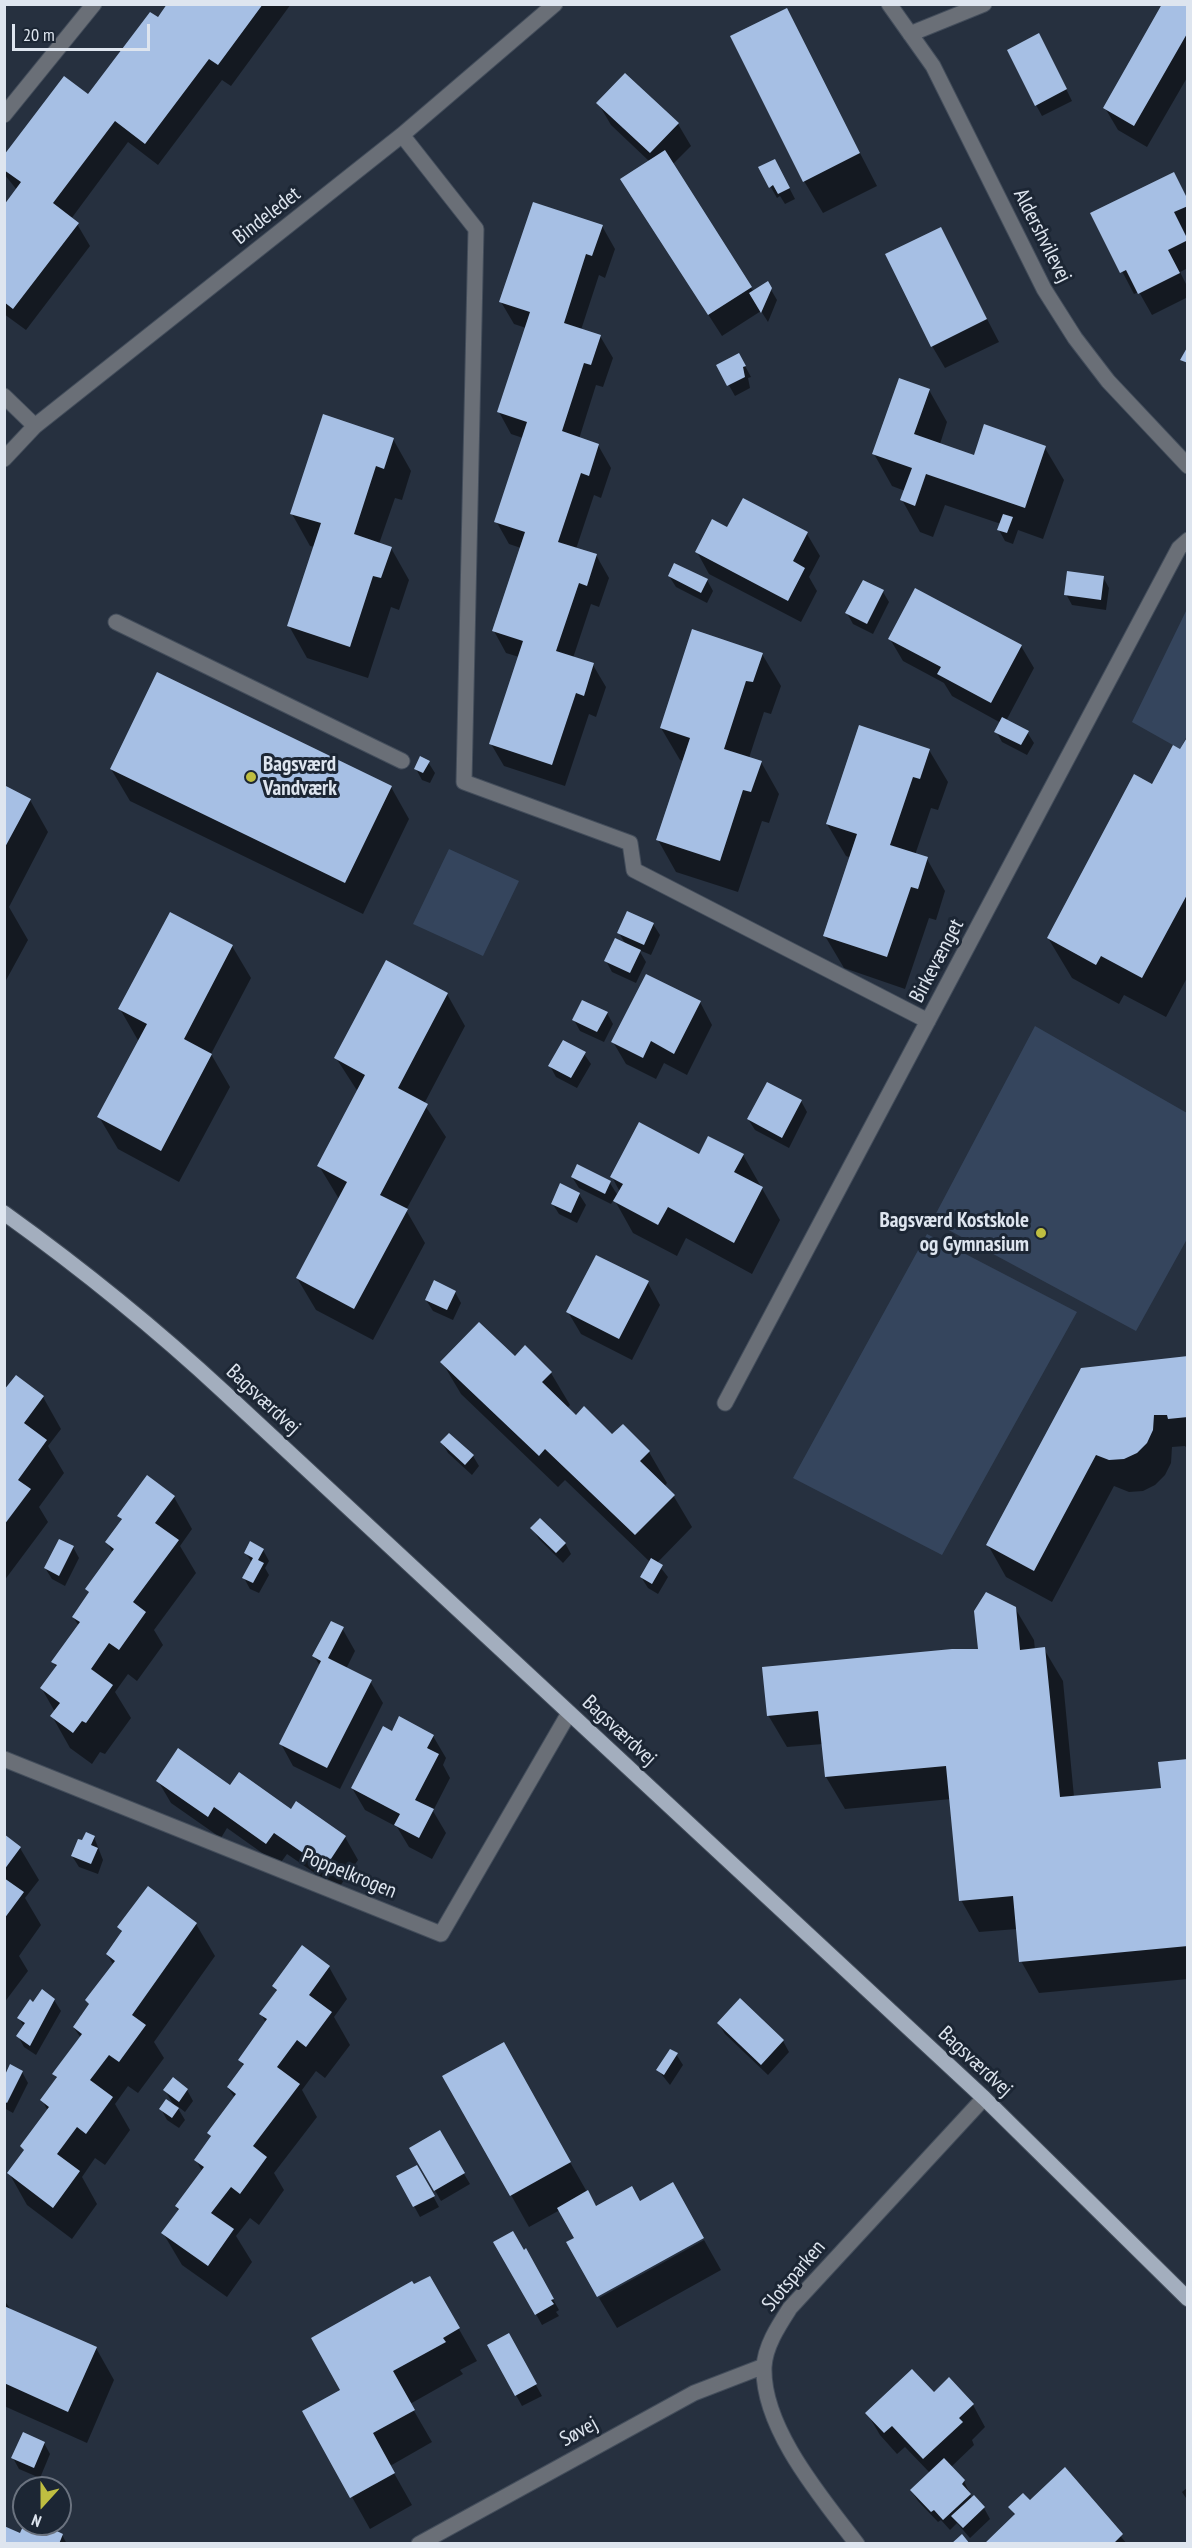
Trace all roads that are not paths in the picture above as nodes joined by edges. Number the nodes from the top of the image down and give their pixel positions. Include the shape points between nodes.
1 (94, 4) edge
2 (555, 4) edge
3 (889, 4) edge
4 (984, 4) edge
5 (910, 34) junction
6 (4, 115) edge
7 (402, 135) junction
8 (4, 396) edge
9 (35, 426) junction
10 (4, 459) edge
11 (1188, 466) edge
12 (1188, 540) edge
13 (116, 622) dead end
14 (402, 761) dead end
15 (928, 1021) junction
16 (4, 1213) edge
17 (725, 1403) dead end
18 (568, 1713) junction
19 (4, 1759) edge
20 (984, 2098) junction
21 (1188, 2299) edge
22 (764, 2366) junction
23 (418, 2544) edge
24 (857, 2544) edge

1 - 6 street
2 - 7 street, Bindeledet
3 - 5 street, Aldershvilevej
4 - 5 street
5 - 11 street, Aldershvilevej via 933,66 1052,302 1108,381
7 - 9 street, Bindeledet
7 - 15 street via 476,229 464,782 630,843 634,870
8 - 9 street
9 - 10 street, Bindeledet
12 - 15 street, Birkevænget via 1179,548
13 - 14 street
15 - 17 street, Birkevænget
16 - 18 main road, Bagsværdvej via 87,1274 173,1345
18 - 19 street, Poppelkrogen via 441,1934
18 - 20 main road, Bagsværdvej
20 - 21 main road, Bagsværdvej
20 - 22 street, Slotsparken via 790,2308 774,2334
22 - 23 street, Søvej via 694,2393
22 - 24 street, Slotsparken via 774,2413 799,2467

